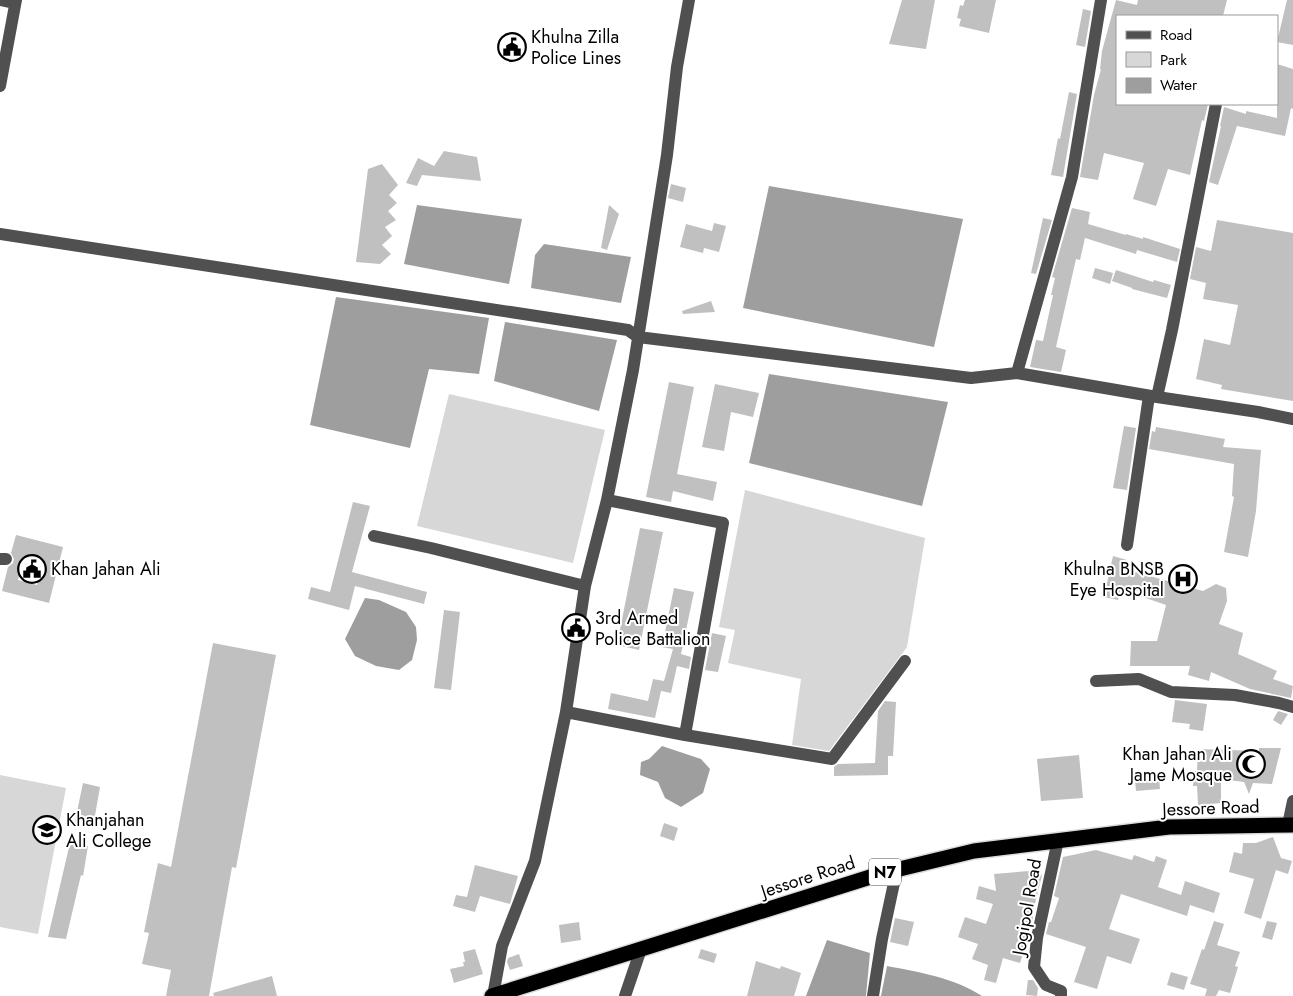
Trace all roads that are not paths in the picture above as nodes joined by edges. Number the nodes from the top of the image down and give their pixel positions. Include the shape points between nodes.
1 (689, 0) edge
2 (1101, 0) edge
3 (11, 1) edge
4 (0, 56) edge
5 (0, 86) edge
6 (1216, 105) edge
7 (0, 234) edge
8 (638, 337) junction
9 (1017, 373) junction
10 (1153, 396) junction
11 (1293, 419) edge
12 (607, 500) junction
13 (374, 536) dead end
14 (1127, 546) dead end
15 (585, 586) junction
16 (905, 661) dead end
17 (1096, 681) dead end
18 (1293, 707) edge
19 (566, 712) junction
20 (685, 735) junction
21 (1293, 801) edge
22 (1291, 823) edge
23 (1058, 840) junction
24 (897, 869) junction
25 (641, 949) junction
26 (493, 996) edge
27 (625, 996) edge
28 (874, 996) edge
29 (1061, 996) edge

1 - 8 street
2 - 9 street via 1072,177
3 - 4 street
3 - 5 street
6 - 10 street via 1172,330
7 - 8 street via 628,330
8 - 9 street via 971,378
8 - 12 street
9 - 10 street
10 - 11 street
10 - 14 street
12 - 15 street
12 - 20 street via 723,523
13 - 15 street
15 - 19 street
16 - 20 street via 832,759
17 - 18 street via 1139,679 1171,692 1235,695
19 - 20 street
19 - 26 street via 536,860 502,946
21 - 22 street
22 - 23 highway, Jessore Road / N7 via 1169,827
23 - 24 highway, Jessore Road / N7 via 974,851
23 - 29 street, Jogipol Road via 1034,967 1046,985 1061,991
24 - 25 highway, Jessore Road / N7
24 - 28 street
25 - 26 highway, Jessore Road / N7
25 - 27 street

